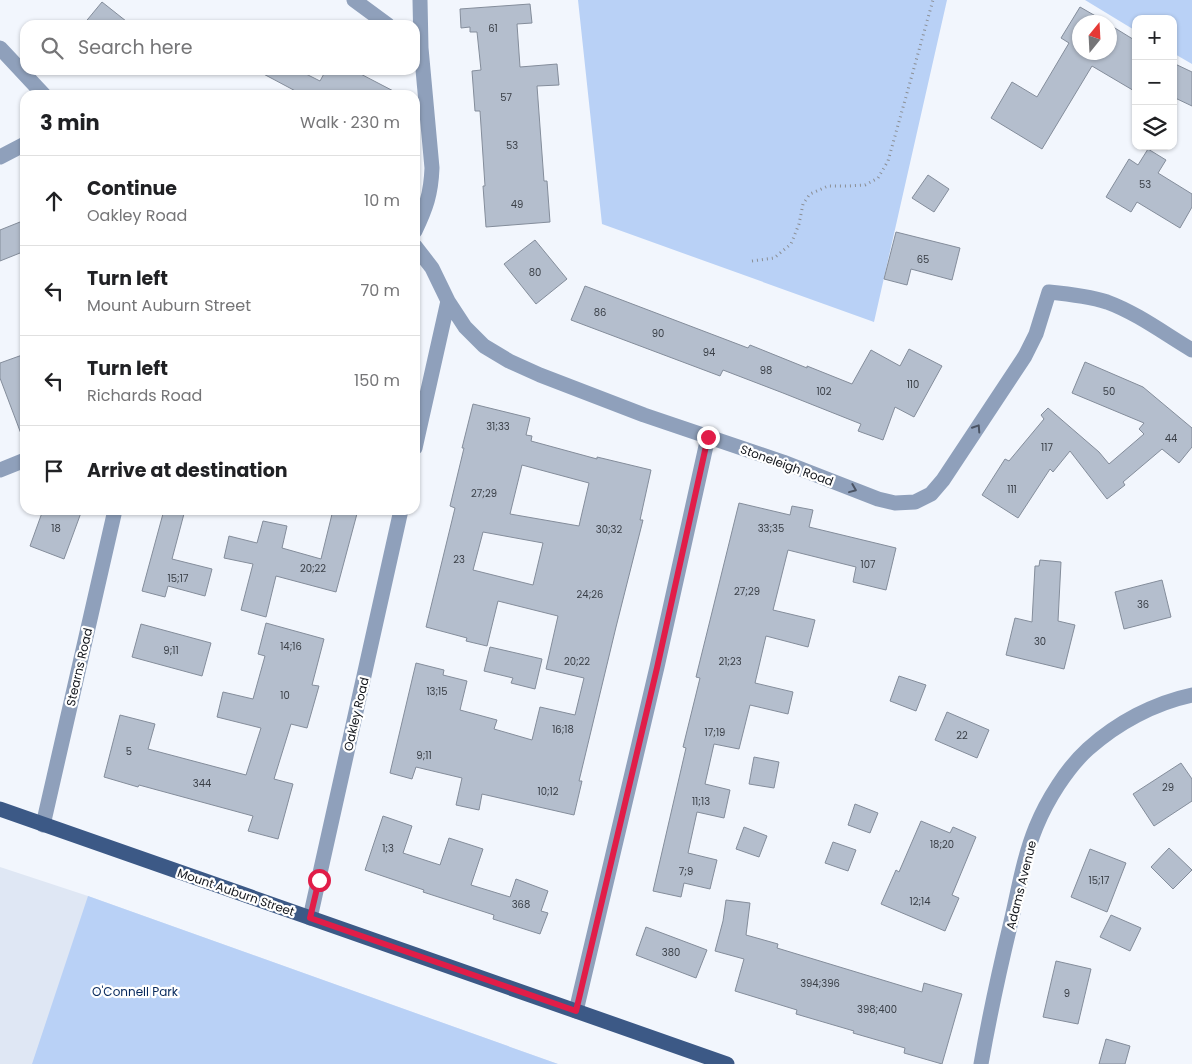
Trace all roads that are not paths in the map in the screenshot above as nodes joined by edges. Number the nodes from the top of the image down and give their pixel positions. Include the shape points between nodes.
1 (354, 0) edge
2 (420, 0) edge
3 (381, 20) edge
4 (419, 20) edge
5 (0, 48) edge
6 (420, 63) edge
7 (20, 69) edge
8 (25, 75) edge
9 (39, 90) edge
10 (20, 147) edge
11 (0, 157) edge
12 (420, 220) edge
13 (420, 252) edge
14 (448, 301) junction
15 (1192, 350) edge
16 (420, 426) edge
17 (708, 437) junction
18 (20, 462) edge
19 (0, 470) edge
20 (114, 515) edge
21 (400, 515) edge
22 (1192, 695) edge
23 (0, 809) edge
24 (44, 825) junction
25 (310, 918) junction
26 (576, 1011) junction
27 (727, 1064) edge
28 (980, 1064) edge

1 - 3 street
2 - 4 street
5 - 7 street
6 - 12 street via 432,168 431,187
8 - 9 street
10 - 11 street
13 - 14 street, Stoneleigh Road via 432,268
14 - 16 street
14 - 17 street, Stoneleigh Road via 465,327 484,346 508,361 592,396
17 -> 15 street, Stoneleigh Road via 878,499 895,503 915,502 931,494 943,480 1025,356 1036,334 1049,292 1082,295 1107,302
17 - 26 street
18 - 19 street
20 - 24 street, Stearns Road
21 - 25 street, Oakley Road
22 - 28 street, Adams Avenue via 1144,711 1114,728 1067,772 1050,800 1036,827 1025,861
23 - 24 main road, Mount Auburn Street
24 - 25 main road, Mount Auburn Street
25 - 26 main road, Mount Auburn Street
26 - 27 main road, Mount Auburn Street

